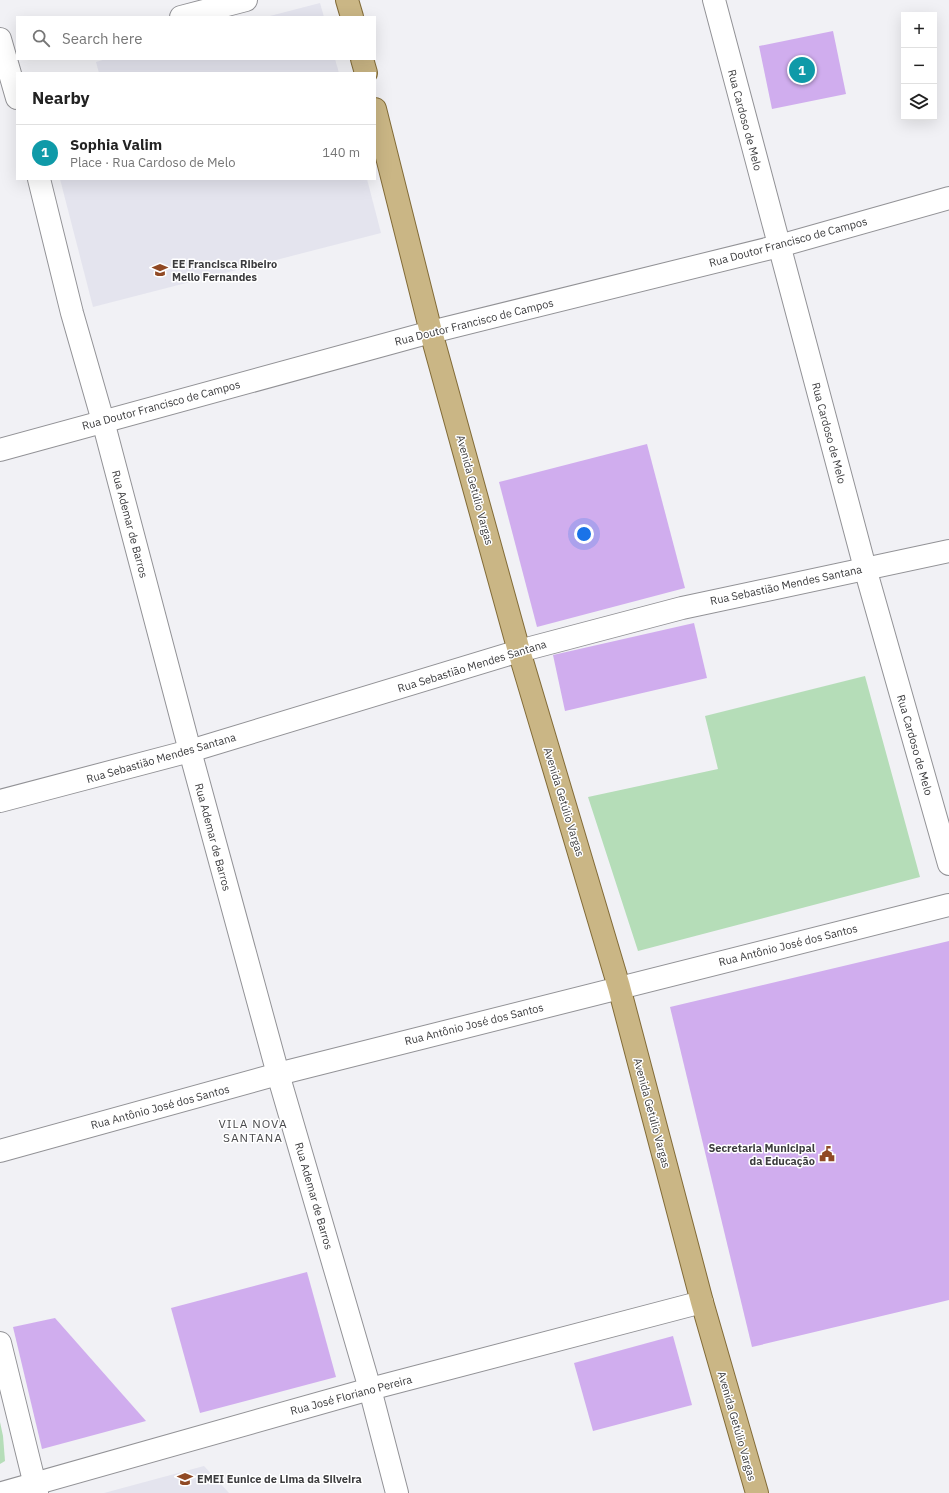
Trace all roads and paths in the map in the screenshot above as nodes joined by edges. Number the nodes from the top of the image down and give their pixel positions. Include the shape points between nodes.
1 (246, 0) edge
2 (348, 0) edge
3 (714, 0) edge
4 (185, 16) edge
5 (352, 16) edge
6 (0, 39) edge
7 (362, 60) edge
8 (9, 62) edge
9 (366, 72) edge
10 (16, 94) edge
11 (376, 113) edge
12 (39, 180) edge
13 (949, 198) edge
14 (779, 246) junction
15 (431, 332) junction
16 (103, 421) junction
17 (0, 450) edge
18 (949, 551) edge
19 (865, 568) junction
20 (519, 651) junction
21 (190, 751) junction
22 (0, 801) edge
23 (949, 864) edge
24 (949, 905) edge
25 (619, 987) junction
26 (278, 1074) junction
27 (0, 1151) edge
28 (702, 1302) junction
29 (0, 1343) edge
30 (370, 1389) junction
31 (35, 1488) edge
32 (2, 1493) edge
33 (397, 1493) edge
34 (757, 1493) edge

1 - 4 street
2 - 5 main road
3 - 14 street, Rua Cardoso de Melo
6 - 8 street
7 - 9 main road
8 - 10 street
11 - 15 main road, Avenida Getúlio Vargas
12 - 16 street, Rua Ademar de Barros via 72,314
13 - 14 street, Rua Doutor Francisco de Campos
14 - 15 street, Rua Doutor Francisco de Campos
14 - 19 street, Rua Cardoso de Melo
15 - 16 street, Rua Doutor Francisco de Campos
15 - 20 main road, Avenida Getúlio Vargas
16 - 17 street, Rua Doutor Francisco de Campos
16 - 21 street, Rua Ademar de Barros
18 - 19 street, Rua Sebastião Mendes Santana
19 - 20 street, Rua Sebastião Mendes Santana via 682,608
19 - 23 street, Rua Cardoso de Melo
20 - 21 street, Rua Sebastião Mendes Santana
20 - 25 main road, Avenida Getúlio Vargas
21 - 22 street, Rua Sebastião Mendes Santana
21 - 26 street, Rua Ademar de Barros
24 - 25 street, Rua Antônio José dos Santos
25 - 26 street, Rua Antônio José dos Santos
25 - 28 main road, Avenida Getúlio Vargas
26 - 27 street, Rua Antônio José dos Santos
26 - 30 street, Rua Ademar de Barros
28 - 30 street, Rua José Floriano Pereira
28 - 34 main road, Avenida Getúlio Vargas
29 - 31 street
30 - 31 street, Rua José Floriano Pereira
30 - 33 street, Rua Ademar de Barros
31 - 32 street, Rua José Floriano Pereira

